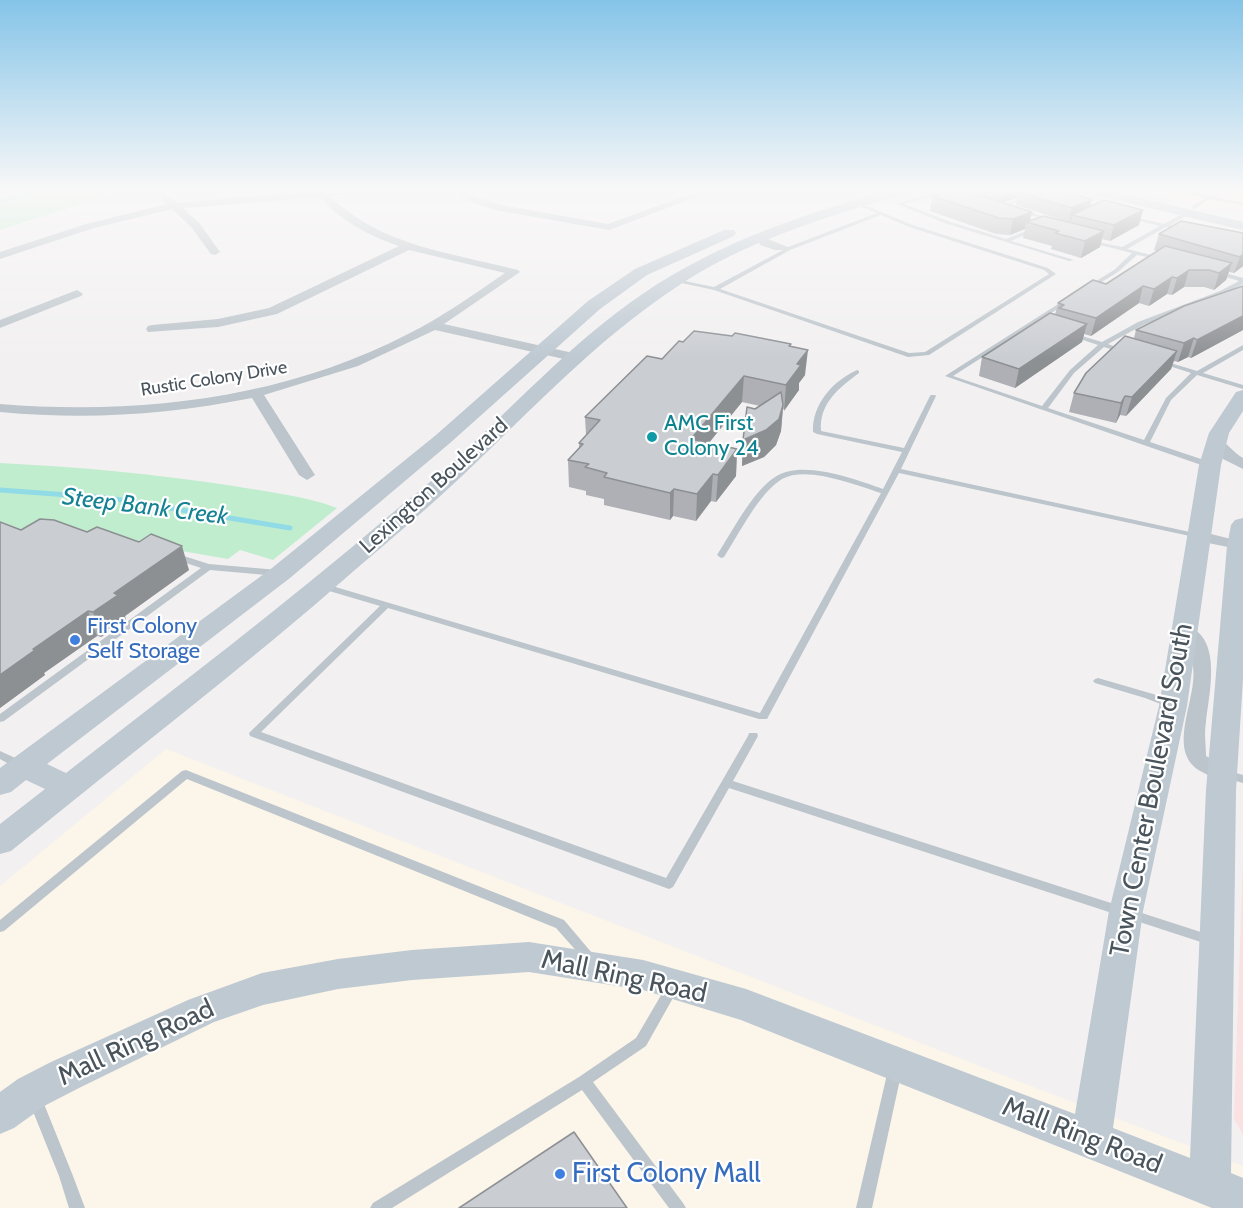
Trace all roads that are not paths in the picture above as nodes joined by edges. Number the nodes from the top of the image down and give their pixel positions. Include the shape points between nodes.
1 (26, 246) edge
2 (211, 246) edge
3 (408, 246) edge
4 (409, 246) edge
5 (711, 246) edge
6 (729, 246) edge
7 (768, 246) edge
8 (793, 246) edge
9 (974, 246) edge
10 (1024, 246) edge
11 (1111, 246) edge
12 (1126, 246) edge
13 (786, 249) junction
14 (1122, 249) junction
15 (215, 252) dead end
16 (1136, 253) junction
17 (0, 255) edge
18 (1071, 260) dead end
19 (1168, 261) edge
20 (1212, 272) edge
21 (1243, 280) edge
22 (675, 281) junction
23 (715, 289) junction
24 (1081, 293) edge
25 (77, 294) dead end
26 (1071, 298) edge
27 (1032, 323) junction
28 (0, 324) edge
29 (434, 326) junction
30 (1042, 326) edge
31 (152, 329) dead end
32 (1062, 332) edge
33 (1103, 344) junction
34 (1243, 347) edge
35 (542, 351) junction
36 (1133, 354) edge
37 (573, 357) junction
38 (1154, 360) edge
39 (857, 372) dead end
40 (1196, 373) junction
41 (1243, 387) edge
42 (256, 393) junction
43 (933, 396) dead end
44 (1243, 396) edge
45 (0, 408) edge
46 (1044, 408) junction
47 (1146, 444) junction
48 (907, 451) junction
49 (1213, 454) junction
50 (1243, 464) edge
51 (897, 470) junction
52 (307, 476) dead end
53 (885, 492) junction
54 (1199, 536) junction
55 (1242, 539) edge
56 (161, 552) edge
57 (721, 555) dead end
58 (208, 567) junction
59 (281, 573) junction
60 (322, 586) junction
61 (386, 605) junction
62 (1184, 631) junction
63 (1098, 681) dead end
64 (1173, 706) junction
65 (0, 719) edge
66 (753, 736) dead end
67 (8, 768) edge
68 (1233, 776) edge
69 (726, 783) junction
70 (69, 788) junction
71 (0, 842) edge
72 (1126, 911) junction
73 (0, 927) edge
74 (1218, 942) junction
75 (598, 968) junction
76 (675, 984) junction
77 (897, 1064) junction
78 (584, 1081) junction
79 (32, 1092) junction
80 (0, 1115) edge
81 (1091, 1139) junction
82 (1227, 1192) edge
83 (77, 1208) edge
84 (378, 1208) edge
85 (678, 1208) edge
86 (864, 1208) edge

1 - 17 street
2 - 15 street
3 - 31 street via 273,311 218,323
4 - 29 street, Rustic Colony Drive via 514,273
5 - 35 main road, Lexington Boulevard via 641,272 594,305
6 - 22 main road, Lexington Boulevard
7 - 13 lane
8 - 13 lane
9 - 23 lane via 1053,274 927,354 908,355
10 - 18 lane
11 - 14 lane
12 - 14 lane
13 - 23 lane
14 - 16 lane
16 - 19 lane
16 - 24 lane
20 - 21 lane
21 - 33 lane via 1132,327
22 - 23 lane
22 - 37 main road, Lexington Boulevard
25 - 28 street
26 - 27 lane
27 - 30 lane
27 - 46 lane via 948,376
29 - 35 street
29 - 42 street, Rustic Colony Drive via 339,370
32 - 33 lane
33 - 36 lane
33 - 46 lane via 1070,371
34 - 40 lane
35 - 37 street
35 - 59 main road, Lexington Boulevard
37 - 60 main road, Lexington Boulevard via 453,472
38 - 40 lane
39 - 48 lane via 828,396 814,420 817,432
40 - 41 lane
40 - 47 lane via 1168,399
42 - 45 street, Rustic Colony Drive via 168,407 93,412
42 - 52 street
43 - 48 lane
44 - 49 main road, Town Center Boulevard South via 1231,411
46 - 47 lane
47 - 49 lane
48 - 51 lane
49 - 50 street
49 - 54 main road, Town Center Boulevard South
51 - 53 lane
51 - 54 lane
53 - 57 lane via 793,471 765,489
53 - 61 lane via 763,717
54 - 55 street
54 - 62 main road, Town Center Boulevard South
55 - 68 main road, Town Center Boulevard South
56 - 58 lane
58 - 59 lane
58 - 65 lane
59 - 60 main road
59 - 67 main road, Lexington Boulevard
60 - 61 lane
60 - 70 main road, Lexington Boulevard
61 - 69 lane via 254,734 669,884
62 - 64 main road, Town Center Boulevard South
62 - 68 street via 1197,645 1203,670 1195,726 1196,758
63 - 64 lane
64 - 72 main road, Town Center Boulevard South
66 - 69 lane
67 - 70 main road
68 - 74 main road, Town Center Boulevard South
69 - 72 lane
70 - 71 main road, Lexington Boulevard
72 - 74 lane
72 - 81 main road, Town Center Boulevard South
73 - 75 lane via 186,774 560,924
74 - 82 main road, Town Center Boulevard South
75 - 76 main road, Mall Ring Road
75 - 79 main road, Mall Ring Road via 530,957 401,966 262,989 188,1017
76 - 77 main road, Mall Ring Road via 746,1005
76 - 78 lane via 641,1042
77 - 81 main road, Mall Ring Road
77 - 86 lane
78 - 84 lane
78 - 85 lane
79 - 80 main road, Mall Ring Road
79 - 83 lane
81 - 82 main road, Mall Ring Road

